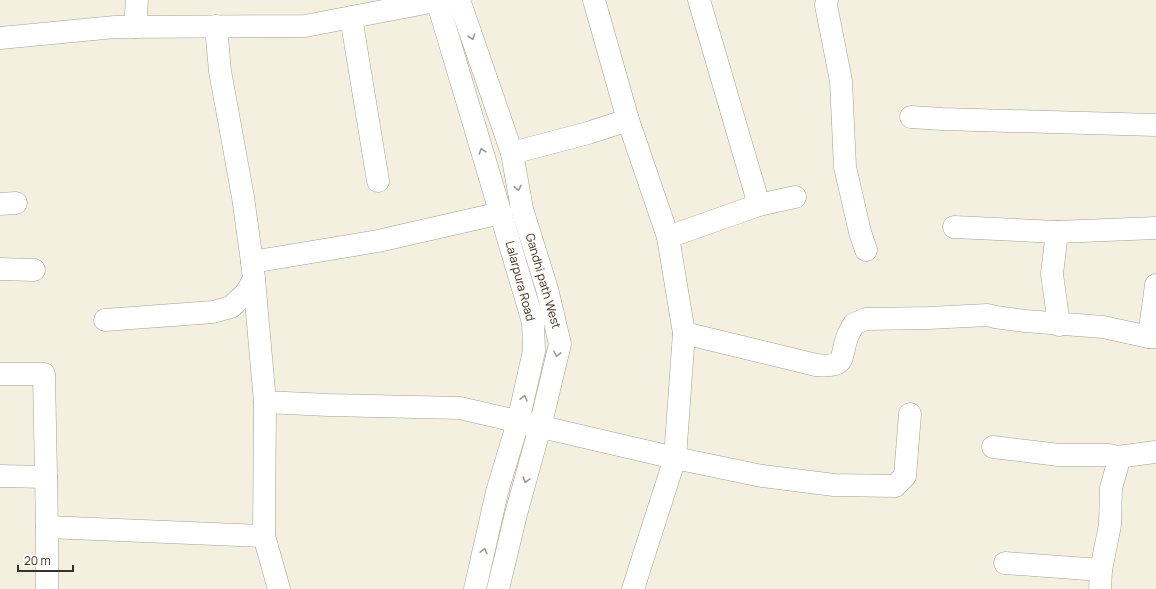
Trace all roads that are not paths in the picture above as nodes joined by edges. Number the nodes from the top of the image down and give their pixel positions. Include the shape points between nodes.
1 (137, 0) edge
2 (438, 0) edge
3 (459, 0) edge
4 (594, 0) edge
5 (700, 0) edge
6 (827, 0) edge
7 (351, 17) junction
8 (216, 26) junction
9 (135, 27) junction
10 (0, 38) edge
11 (911, 117) dead end
12 (628, 120) junction
13 (1156, 125) edge
14 (512, 153) junction
15 (378, 181) dead end
16 (795, 196) dead end
17 (759, 205) junction
18 (501, 213) junction
19 (954, 227) dead end
20 (1156, 228) edge
21 (1057, 232) junction
22 (668, 237) junction
23 (866, 250) dead end
24 (0, 270) edge
25 (34, 270) dead end
26 (253, 270) junction
27 (1156, 285) edge
28 (104, 320) dead end
29 (1059, 324) junction
30 (684, 333) junction
31 (1152, 337) edge
32 (0, 374) edge
33 (265, 402) junction
34 (910, 414) dead end
35 (518, 422) junction
36 (540, 427) junction
37 (993, 447) dead end
38 (1156, 452) edge
39 (1117, 457) junction
40 (675, 458) junction
41 (0, 476) edge
42 (46, 477) junction
43 (47, 527) junction
44 (264, 536) junction
45 (1004, 563) dead end
46 (1101, 580) edge
47 (47, 589) edge
48 (279, 589) edge
49 (475, 589) edge
50 (498, 589) edge
51 (633, 589) edge

1 - 9 street
2 - 7 street
18 -> 2 street, Lalarpura Road
3 -> 14 street, Gandhi path West
4 - 12 street
5 - 17 street
6 - 23 street via 841,81 845,167
7 - 8 street via 305,26
7 - 15 street
8 - 9 street
8 - 26 street via 220,71 243,197
9 - 10 street
11 - 13 street
12 - 14 street
12 - 22 street
14 -> 36 street, Gandhi path West via 522,209 547,289 560,344
16 - 17 street
17 - 22 street
18 - 26 street
35 -> 18 street, Lalarpura Road via 534,351 532,322
19 - 21 street
20 - 21 street
21 - 29 street via 1052,274
22 - 30 street
24 - 25 street
26 - 28 street via 246,293 232,307 213,312
26 - 33 street
27 - 31 street
29 - 30 street via 995,318 988,315 866,319 854,324 843,356 837,364 828,366
29 - 31 street via 1103,327
30 - 40 street
32 - 42 street via 44,374
33 - 35 street via 460,408
33 - 44 street
34 - 40 street via 906,476 896,486 827,484 762,476
35 - 36 street
49 -> 35 street, Lalarpura Road via 497,492
36 - 40 street
36 -> 50 street, Gandhi path West
37 - 39 street via 1059,455
38 - 39 street
39 - 46 street
40 - 51 street
41 - 42 street
42 - 43 street
43 - 44 street
43 - 47 street
44 - 48 street
45 - 46 street

